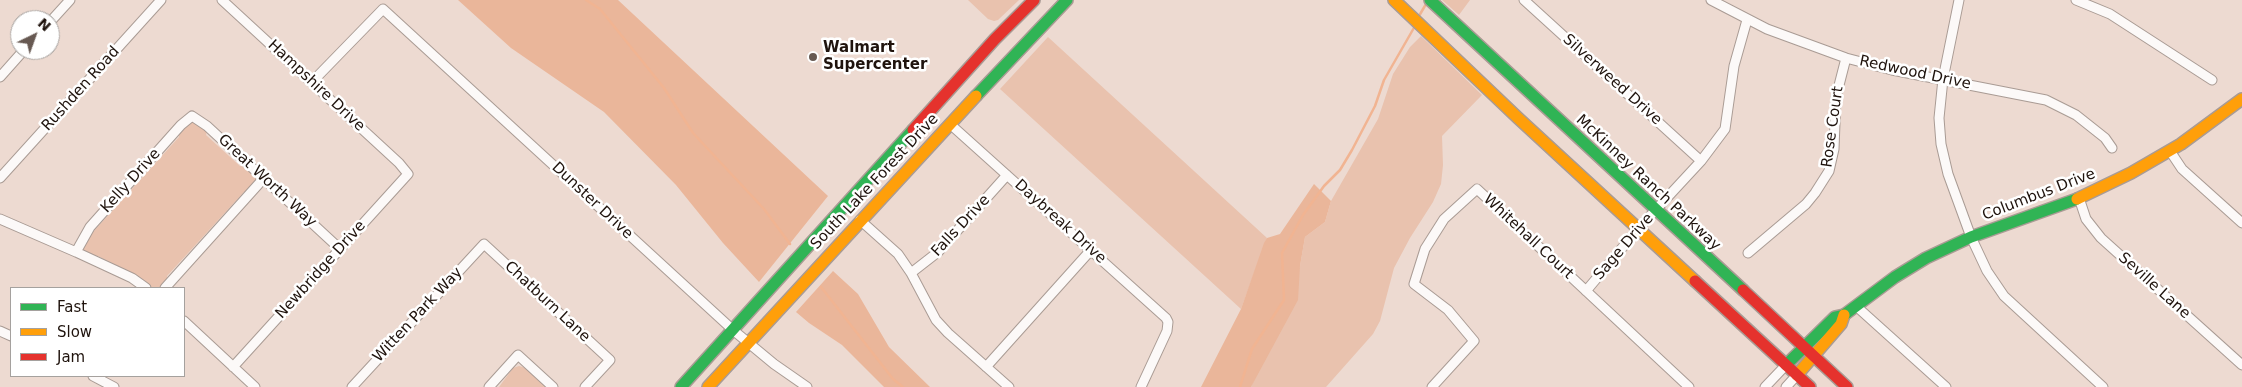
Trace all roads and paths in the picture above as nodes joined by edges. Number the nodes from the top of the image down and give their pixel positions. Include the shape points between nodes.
1 (161, 0) edge
2 (222, 0) edge
3 (1034, 0) edge
4 (1067, 0) edge
5 (1430, 0) edge
6 (1524, 0) edge
7 (1711, 0) edge
8 (1959, 0) edge
9 (2076, 0) edge
10 (1398, 3) edge
11 (1748, 20) junction
12 (1004, 47) junction
13 (1846, 58) junction
14 (15, 60) edge
15 (0, 77) edge
16 (1943, 79) junction
17 (2212, 80) dead end
18 (312, 82) junction
19 (2242, 99) edge
20 (192, 116) joint
21 (950, 124) junction
22 (2112, 148) dead end
23 (2170, 151) junction
24 (1701, 161) junction
25 (408, 174) joint
26 (1007, 176) junction
27 (0, 178) edge
28 (264, 178) junction
29 (2079, 198) junction
30 (845, 206) junction
31 (1656, 210) junction
32 (0, 219) edge
33 (860, 220) junction
34 (2242, 223) edge
35 (1638, 229) junction
36 (1971, 237) junction
37 (484, 244) joint
38 (340, 249) junction
39 (1091, 250) junction
40 (76, 252) junction
41 (1748, 254) dead end
42 (911, 272) junction
43 (145, 287) edge
44 (166, 287) edge
45 (1586, 291) junction
46 (1856, 306) junction
47 (1844, 315) junction
48 (185, 322) edge
49 (733, 330) junction
50 (748, 343) junction
51 (1804, 347) junction
52 (1813, 356) junction
53 (1786, 365) junction
54 (2242, 365) edge
55 (233, 366) junction
56 (986, 366) junction
57 (1797, 375) junction
58 (95, 377) edge
59 (114, 387) edge
60 (255, 387) edge
61 (352, 387) edge
62 (489, 387) edge
63 (553, 387) edge
64 (585, 387) edge
65 (681, 387) edge
66 (708, 387) edge
67 (807, 387) edge
68 (1009, 387) edge
69 (1141, 387) edge
70 (1432, 387) edge
71 (1689, 387) edge
72 (1765, 387) edge
73 (1786, 387) edge
74 (1810, 387) edge
75 (1847, 387) edge
76 (1946, 387) edge
77 (2103, 387) edge

1 - 27 street, Rushden Road
2 - 18 street, Hampshire Drive
3 - 12 main road, South Lake Forest Drive
4 - 12 main road, South Lake Forest Drive
5 - 31 main road, McKinney Ranch Parkway
6 - 24 street, Silverweed Drive
7 - 11 street, Redwood Drive
8 - 16 street
9 - 17 street via 2110,14
10 - 35 main road
11 - 13 street, Redwood Drive
11 - 24 street, Sage Drive via 1734,66 1728,120 1718,140
12 - 21 main road, South Lake Forest Drive
12 - 30 main road, South Lake Forest Drive
13 - 16 street, Redwood Drive
13 - 41 street, Rose Court via 1836,97 1834,149 1828,171 1806,204
14 - 15 street
16 - 22 street, Redwood Drive via 2056,104 2092,127
16 - 36 street via 1939,118 1941,144 1948,174
18 - 25 street, Hampshire Drive
18 - 49 street, Dunster Drive via 383,8
19 - 23 main road, Columbus Drive
20 - 28 street, Great Worth Way
20 - 40 street, Kelly Drive via 90,227
21 - 26 street, Daybreak Drive
21 - 33 main road, South Lake Forest Drive
23 - 29 main road, Columbus Drive
23 - 34 street via 2182,169
24 - 31 street, Sage Drive
25 - 38 street, Newbridge Drive
26 - 39 street, Daybreak Drive
26 - 42 street, Falls Drive via 938,252
28 - 38 street, Great Worth Way
28 - 44 street
29 - 36 main road, Columbus Drive
29 - 54 street, Seville Lane via 2086,219 2101,238
30 - 33 main road
30 - 49 main road, South Lake Forest Drive
31 - 35 street, Sage Drive
31 - 51 main road, McKinney Ranch Parkway
32 - 40 street
33 - 42 street via 898,254
33 - 50 main road, South Lake Forest Drive
35 - 45 street, Sage Drive
35 - 53 main road
36 - 46 main road, Columbus Drive via 1921,261
36 - 77 street via 1987,271 2004,296
37 - 61 street, Witten Park Way
37 - 64 street, Chatburn Lane via 610,360
38 - 55 street, Newbridge Drive
39 - 56 street
39 - 69 street, Daybreak Drive via 1168,322 1167,331
40 - 43 street
42 - 56 street via 936,320
45 - 70 street, Whitehall Court via 1477,190 1444,220 1425,250 1414,284 1448,310 1474,341
45 - 71 street, Whitehall Court
46 - 47 main road, Columbus Drive
46 - 76 street
47 - 51 main road, Columbus Drive via 1835,317
47 - 52 main road, Columbus Drive via 1841,324
48 - 55 street
49 - 50 street, Dunster Drive
49 - 65 main road, South Lake Forest Drive
50 - 66 main road, South Lake Forest Drive
50 - 67 street, Dunster Drive
51 - 52 main road, McKinney Ranch Parkway
51 - 53 main road, Columbus Drive
52 - 57 main road, Columbus Drive
52 - 75 main road, McKinney Ranch Parkway
53 - 57 main road
53 - 72 street, Columbus Drive
55 - 60 street
56 - 68 street
57 - 73 street, Columbus Drive
57 - 74 main road
58 - 59 street
62 - 63 street via 518,355

